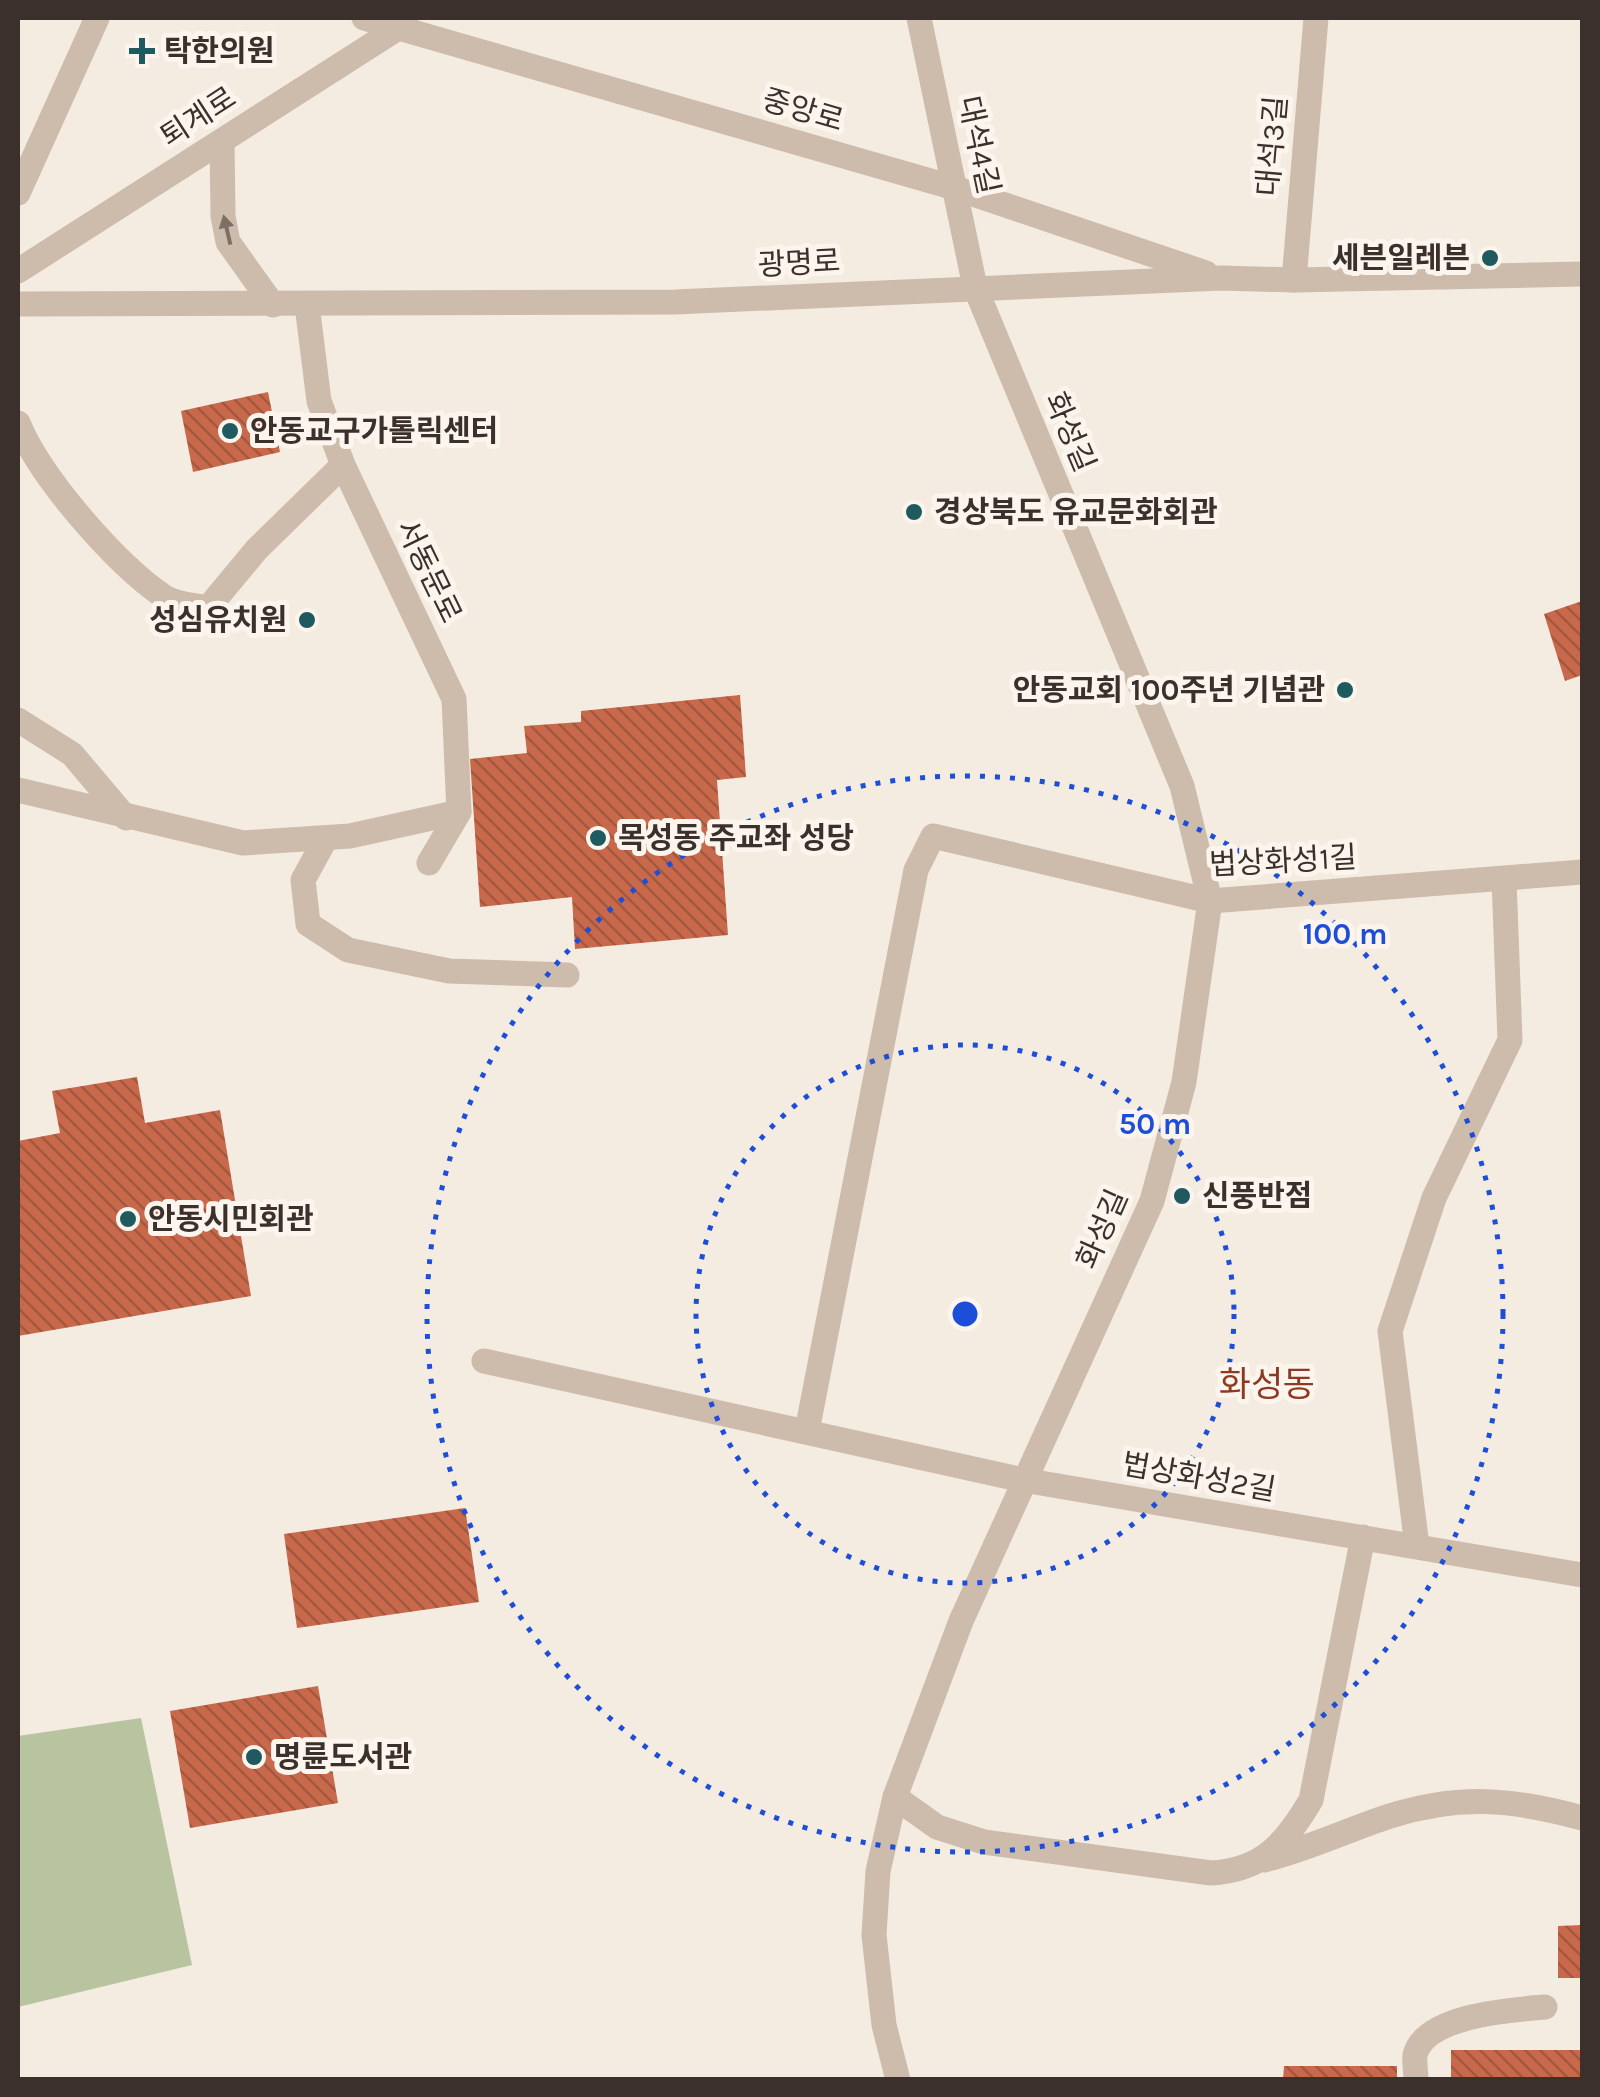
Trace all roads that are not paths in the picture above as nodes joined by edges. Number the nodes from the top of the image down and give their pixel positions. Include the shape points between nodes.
1 (97, 18) edge
2 (364, 18) edge
3 (919, 18) edge
4 (1316, 18) edge
5 (407, 22) edge
6 (222, 141) junction
7 (955, 188) junction
8 (18, 193) edge
9 (18, 271) edge
10 (1582, 274) edge
11 (1221, 278) junction
12 (1294, 280) junction
13 (975, 287) junction
14 (18, 304) edge
15 (273, 305) junction
16 (308, 305) junction
17 (18, 423) edge
18 (342, 466) junction
19 (18, 720) edge
20 (18, 790) edge
21 (459, 812) junction
22 (126, 818) junction
23 (326, 838) junction
24 (429, 863) dead end
25 (1582, 872) edge
26 (1504, 879) junction
27 (1210, 902) junction
28 (567, 975) dead end
29 (484, 1361) dead end
30 (807, 1431) junction
31 (1022, 1480) junction
32 (1363, 1538) junction
33 (1417, 1546) junction
34 (1582, 1575) edge
35 (895, 1797) junction
36 (1582, 1818) edge
37 (1260, 1862) junction
38 (1545, 2007) dead end
39 (898, 2080) edge
40 (1416, 2080) edge

1 - 8 street
2 - 5 street, 중앙로
3 - 7 street, 대석4길
4 - 12 street, 대석3길
5 - 6 street, 퇴계로
5 - 7 street, 중앙로
6 - 9 street, 퇴계로
15 -> 6 street via 228,242
7 - 11 street, 중앙로
7 - 13 street, 대석4길
10 - 12 street, 광명로
11 - 12 street, 광명로
11 - 13 street, 광명로
13 - 16 street, 광명로 via 675,302
13 - 27 street, 화성길 via 1182,786
14 - 15 street, 광명로
15 - 16 street, 광명로
16 - 18 street, 서동문로 via 319,400
17 - 18 street via 26,444 96,535 166,598 208,608
18 - 21 street, 서동문로 via 454,700
19 - 22 street via 72,754
20 - 22 street
21 - 23 street
21 - 24 street
22 - 23 street via 243,843
23 - 28 street via 303,880 308,924 348,950 449,971
25 - 26 street, 법상화성1길
26 - 27 street, 법상화성1길
26 - 33 street via 1510,1040 1434,1198 1390,1332
27 - 30 street, 법상화성1길 via 933,836 916,870
27 - 31 street, 화성길 via 1184,1082 1152,1201
29 - 30 street, 법상화성2길
30 - 31 street, 법상화성2길
31 - 32 street, 법상화성2길
31 - 35 street, 화성길
32 - 33 street, 법상화성2길
32 - 37 street via 1310,1800
33 - 34 street, 법상화성2길
35 - 37 street via 937,1826 984,1842 1211,1873
35 - 39 street, 화성길 via 878,1870 874,1935
36 - 37 street via 1531,1804 1440,1804
38 - 40 street via 1436,2028 1415,2056

